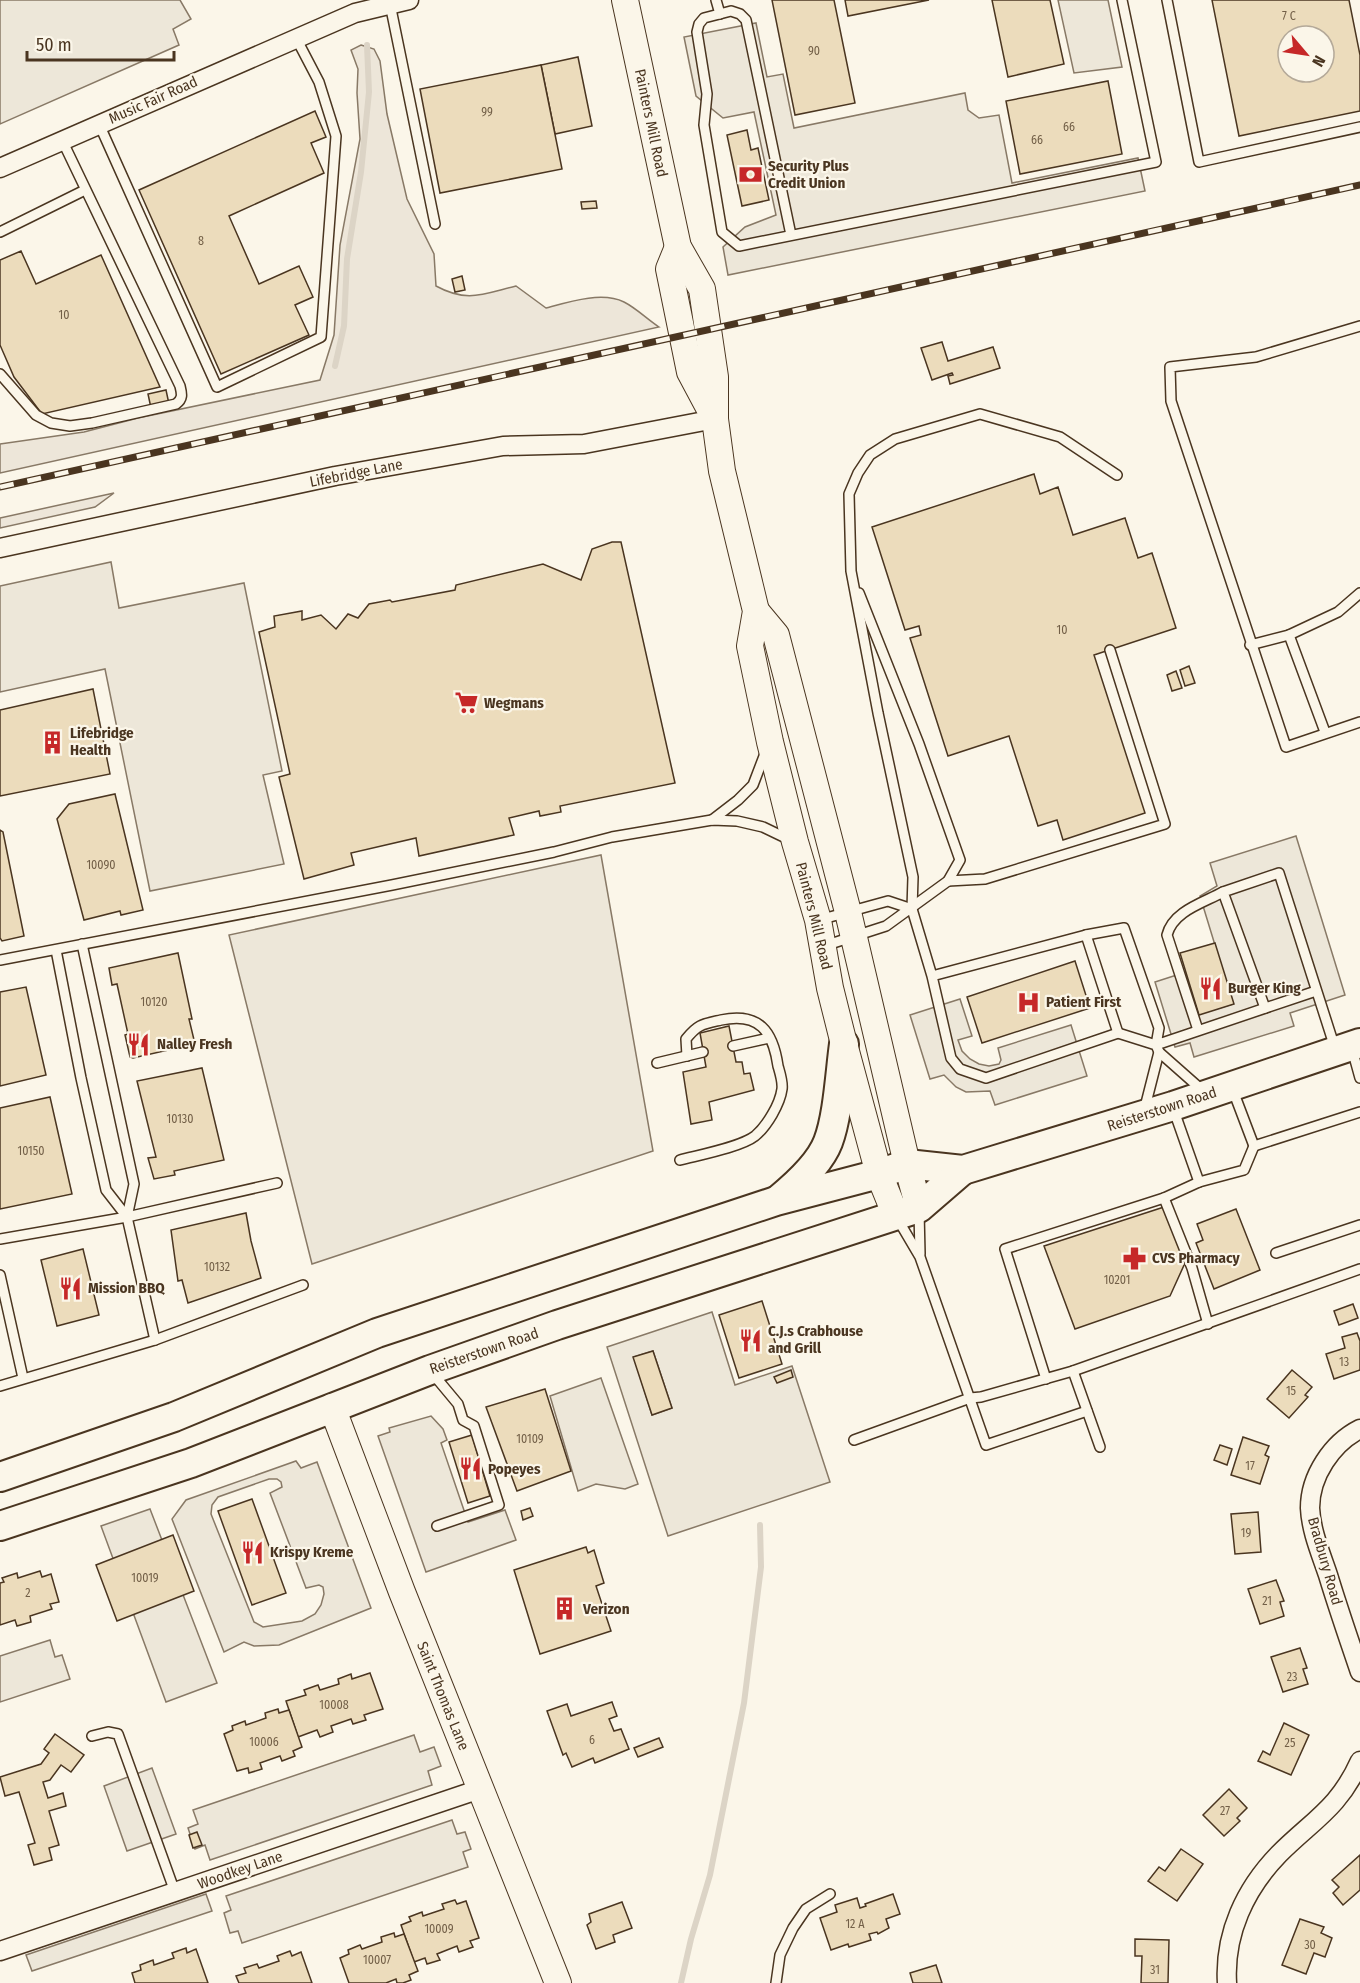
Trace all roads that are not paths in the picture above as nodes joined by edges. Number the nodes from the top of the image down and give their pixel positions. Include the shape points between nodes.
1 (409, 0) edge
2 (625, 0) edge
3 (716, 0) edge
4 (1122, 0) edge
5 (1167, 0) edge
6 (390, 4) junction
7 (720, 14) junction
8 (295, 38) junction
9 (99, 124) junction
10 (1360, 127) edge
11 (62, 140) junction
12 (0, 168) edge
13 (86, 190) junction
14 (435, 224) dead end
15 (0, 232) edge
16 (791, 235) junction
17 (1360, 326) edge
18 (0, 374) edge
19 (715, 419) junction
20 (1116, 475) dead end
21 (0, 548) edge
22 (851, 571) junction
23 (1360, 593) edge
24 (756, 611) junction
25 (1289, 635) junction
26 (1250, 645) junction
27 (1110, 650) dead end
28 (1360, 722) edge
29 (1325, 732) junction
30 (770, 742) junction
31 (712, 820) junction
32 (795, 842) junction
33 (948, 881) junction
34 (1223, 892) junction
35 (912, 909) junction
36 (848, 912) junction
37 (818, 920) junction
38 (1086, 936) junction
39 (853, 937) junction
40 (82, 944) junction
41 (824, 946) junction
42 (56, 950) junction
43 (0, 960) edge
44 (932, 976) junction
45 (1316, 991) junction
46 (1265, 1008) junction
47 (1198, 1030) junction
48 (1118, 1033) junction
49 (770, 1038) junction
50 (844, 1044) junction
51 (733, 1046) dead end
52 (1349, 1046) edge
53 (1157, 1048) junction
54 (703, 1052) dead end
55 (687, 1056) junction
56 (657, 1063) dead end
57 (1360, 1078) edge
58 (1219, 1090) junction
59 (1173, 1106) junction
60 (1360, 1112) edge
61 (1143, 1116) junction
62 (1254, 1146) junction
63 (680, 1160) dead end
64 (907, 1164) junction
65 (963, 1170) junction
66 (879, 1174) junction
67 (1199, 1182) junction
68 (277, 1183) dead end
69 (1164, 1198) junction
70 (776, 1201) junction
71 (907, 1212) junction
72 (127, 1216) junction
73 (1360, 1225) edge
74 (0, 1239) edge
75 (1276, 1253) dead end
76 (920, 1257) junction
77 (1360, 1269) edge
78 (0, 1275) edge
79 (303, 1285) dead end
80 (2, 1289) edge
81 (1208, 1324) junction
82 (155, 1340) junction
83 (430, 1370) junction
84 (1073, 1371) junction
85 (23, 1378) junction
86 (1046, 1379) junction
87 (0, 1386) edge
88 (970, 1398) junction
89 (332, 1407) junction
90 (1087, 1412) junction
91 (1360, 1429) edge
92 (855, 1440) dead end
93 (1100, 1447) dead end
94 (0, 1477) edge
95 (0, 1526) edge
96 (437, 1526) dead end
97 (1360, 1672) edge
98 (92, 1736) dead end
99 (1360, 1761) edge
100 (480, 1789) junction
101 (175, 1892) junction
102 (830, 1894) dead end
103 (0, 1951) edge
104 (558, 1983) edge
105 (776, 1983) edge
106 (1227, 1983) edge

1 - 6 street, Music Fair Road
2 - 19 main road, Painters Mill Road via 678,247 702,289 715,377
3 - 7 lane
4 - 16 lane via 1156,162
5 - 10 lane via 1199,162
6 - 8 street, Music Fair Road via 355,12
6 - 14 lane
7 - 16 lane via 731,11 746,20
7 - 16 lane via 704,18 697,32 707,94 704,125 722,232 739,246
8 - 9 street, Music Fair Road
8 - 9 lane via 319,82 336,136 321,337 217,387
9 - 11 street, Music Fair Road
11 - 12 street, Music Fair Road
11 - 13 lane
13 - 15 lane
13 - 18 lane via 180,386 181,400 70,426 36,415
17 - 26 lane via 1256,357 1170,367 1171,401
19 - 21 street, Lifebridge Lane via 584,444 503,446 357,472
19 - 24 main road, Painters Mill Road via 722,471
20 - 22 lane via 1060,436 980,414 895,439 870,455 849,494
22 - 33 lane via 960,860
22 - 35 lane via 913,877
23 - 25 lane via 1338,612
24 - 30 main road, Painters Mill Road via 750,645
24 - 36 main road, Painters Mill Road via 776,634
25 - 26 lane
25 - 29 lane
26 - 29 lane via 1286,747
27 - 33 lane via 1165,824 985,879
28 - 29 lane
30 - 31 lane via 753,785
30 - 32 main road, Painters Mill Road
31 - 32 lane via 763,827
31 - 40 lane
32 - 37 main road, Painters Mill Road
33 - 35 lane
34 - 45 lane via 1280,873
34 - 46 lane
34 - 47 lane via 1179,915 1170,924 1167,935
35 - 36 lane via 888,901
35 - 39 lane via 886,926
35 - 44 lane
36 - 37 lane
36 - 39 main road, Painters Mill Road
37 - 41 main road, Painters Mill Road
38 - 44 lane
38 - 48 lane
38 - 53 lane via 1124,928 1159,1028
39 - 41 lane
39 - 64 main road, Painters Mill Road
40 - 42 lane
40 - 72 lane via 134,1184
41 - 50 main road, Painters Mill Road
42 - 43 lane
42 - 72 lane via 106,1190
44 - 48 lane via 951,1058 971,1075 999,1075
45 - 46 lane
45 - 52 lane
46 - 47 lane
47 - 53 lane
48 - 53 lane
49 - 51 lane
49 - 55 lane via 760,1024 747,1017 725,1019 697,1026 686,1038
49 - 63 lane via 776,1047 782,1088 769,1121 753,1137
50 - 66 main road, Painters Mill Road
50 - 70 main road via 828,1143 803,1177
52 - 57 lane
52 - 58 main road, Reisterstown Road
53 - 58 lane
53 - 61 lane
54 - 55 lane
55 - 56 lane
58 - 59 main road, Reisterstown Road
58 - 62 lane
59 - 61 main road, Reisterstown Road
59 - 67 lane
60 - 62 lane
61 - 65 main road, Reisterstown Road
62 - 67 lane via 1244,1170
64 - 65 main road, Reisterstown Road
64 - 66 main road, Reisterstown Road
64 - 71 main road, Painters Mill Road
65 - 71 main road, Reisterstown Road
66 - 70 main road, Reisterstown Road
66 - 71 main road, Painters Mill Road
67 - 69 lane
68 - 72 lane
69 - 81 lane via 1192,1268
69 - 86 lane via 1005,1249
70 - 94 main road, Reisterstown Road via 377,1333 174,1417
71 - 76 lane
71 - 76 lane
71 - 83 main road, Reisterstown Road
72 - 74 lane
72 - 82 lane
73 - 75 lane
76 - 88 lane
77 - 81 lane
78 - 80 lane
79 - 82 lane
80 - 85 lane
81 - 84 lane
82 - 85 lane
83 - 89 main road, Reisterstown Road
83 - 96 lane via 458,1404 463,1420 474,1426 499,1505
84 - 86 lane
84 - 90 lane
85 - 87 lane
86 - 88 lane
88 - 90 lane via 986,1445
88 - 92 lane
89 - 95 main road, Reisterstown Road via 192,1463
89 - 100 main road, Saint Thomas Lane
90 - 93 lane
91 - 97 street, Bradbury Road via 1342,1441 1320,1470 1310,1508 1315,1536
98 - 101 lane via 118,1734
99 - 106 street via 1332,1807 1280,1854 1244,1901 1227,1950
100 - 101 street, Woodkey Lane
100 - 104 main road, Saint Thomas Lane
101 - 103 street, Woodkey Lane
102 - 105 lane via 806,1909 793,1928 780,1955

